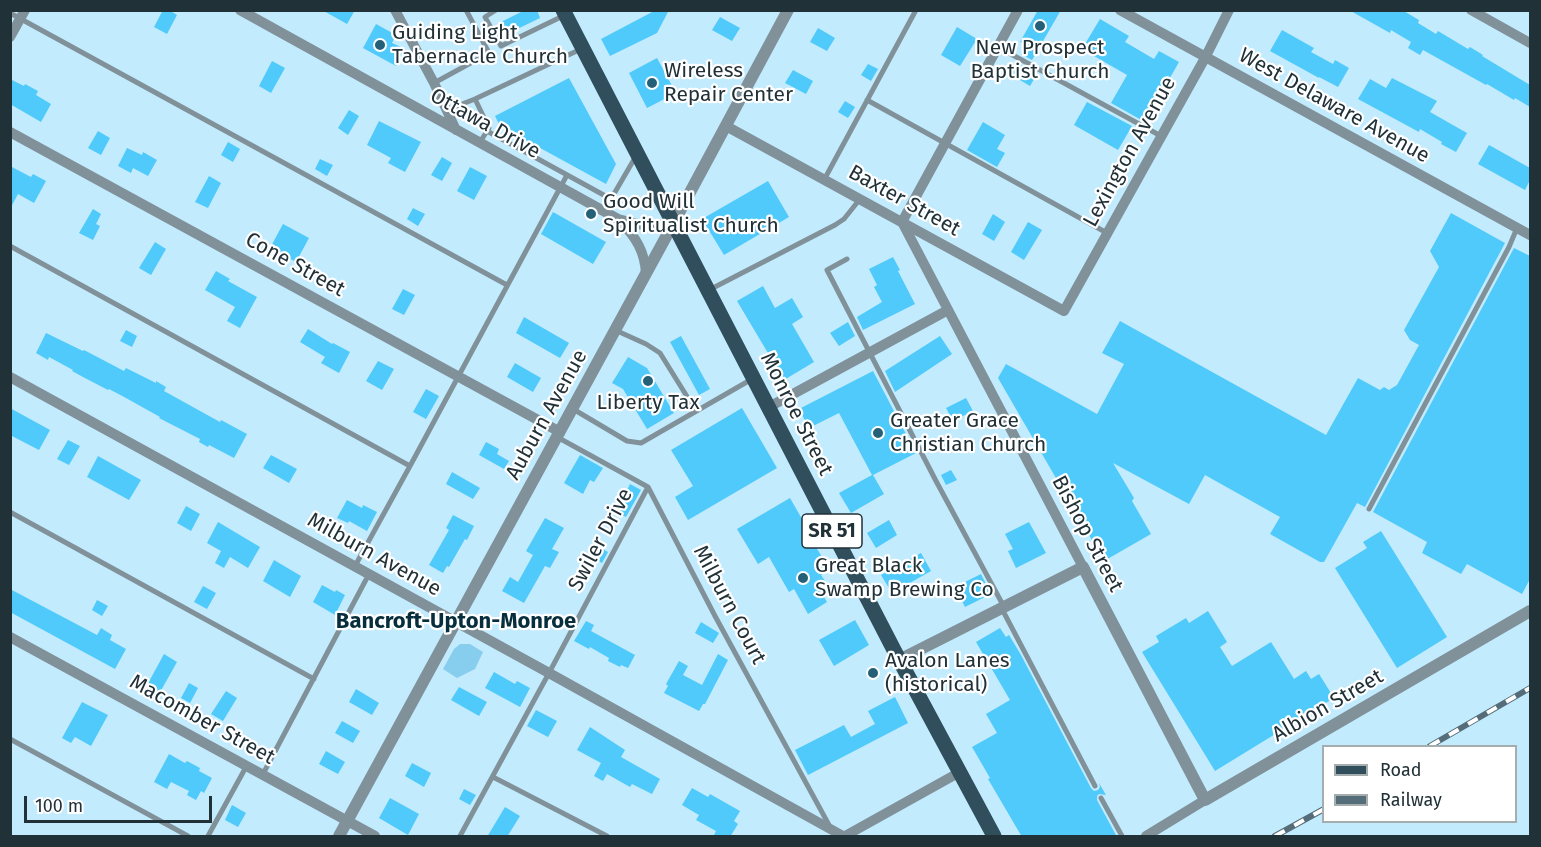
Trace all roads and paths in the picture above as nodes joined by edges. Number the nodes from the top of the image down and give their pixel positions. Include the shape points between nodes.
1 (240, 10) edge
2 (395, 10) edge
3 (466, 10) edge
4 (496, 10) edge
5 (788, 10) edge
6 (916, 10) edge
7 (1018, 10) edge
8 (1120, 10) edge
9 (1229, 10) edge
10 (1472, 10) edge
11 (564, 13) edge
12 (19, 14) edge
13 (10, 37) edge
14 (1530, 43) edge
15 (501, 46) junction
16 (998, 47) junction
17 (582, 49) junction
18 (489, 53) junction
19 (1205, 58) junction
20 (434, 83) junction
21 (475, 99) junction
22 (867, 100) junction
23 (447, 110) junction
24 (726, 126) junction
25 (457, 130) junction
26 (487, 131) junction
27 (10, 132) edge
28 (1161, 136) junction
29 (945, 142) junction
30 (480, 143) junction
31 (515, 146) junction
32 (637, 154) junction
33 (508, 158) junction
34 (544, 162) junction
35 (537, 174) junction
36 (567, 175) junction
37 (824, 180) junction
38 (560, 187) junction
39 (611, 199) junction
40 (860, 199) junction
41 (604, 211) junction
42 (618, 219) junction
43 (902, 222) junction
44 (673, 224) junction
45 (1526, 229) edge
46 (1107, 233) junction
47 (10, 246) edge
48 (847, 259) dead end
49 (646, 274) junction
50 (507, 285) junction
51 (708, 291) junction
52 (948, 310) junction
53 (1064, 311) joint
54 (615, 330) junction
55 (869, 352) junction
56 (458, 376) junction
57 (10, 377) edge
58 (754, 378) junction
59 (769, 407) junction
60 (573, 409) junction
61 (696, 411) junction
62 (559, 435) junction
63 (410, 466) junction
64 (648, 487) junction
65 (1369, 509) dead end
66 (10, 512) edge
67 (354, 566) junction
68 (1083, 567) junction
69 (369, 574) junction
70 (1003, 608) junction
71 (1530, 611) edge
72 (456, 622) junction
73 (10, 637) edge
74 (899, 660) junction
75 (549, 673) junction
76 (314, 679) junction
77 (10, 739) edge
78 (246, 766) junction
79 (960, 772) junction
80 (263, 776) junction
81 (493, 777) junction
82 (1095, 786) dead end
83 (1101, 798) dead end
84 (1205, 800) junction
85 (348, 822) junction
86 (839, 835) edge
87 (188, 837) edge
88 (208, 837) edge
89 (339, 837) edge
90 (375, 837) edge
91 (460, 837) edge
92 (607, 837) edge
93 (994, 837) edge
94 (1122, 837) edge
95 (1146, 837) edge

1 - 25 street, Ottawa Drive
2 - 20 street
3 - 18 lane
4 - 15 lane via 485,16
5 - 24 street, Auburn Avenue
6 - 22 lane
7 - 16 street
8 - 19 street, West Delaware Avenue
9 - 19 street, Lexington Avenue
10 - 14 street
11 - 15 lane
11 - 17 main road, Monroe Street / SR 51
12 - 13 street
12 - 50 lane
15 - 18 lane
16 - 28 lane
16 - 29 street
17 - 21 lane
17 - 32 main road, Monroe Street / SR 51
18 - 20 lane
19 - 28 street, Lexington Avenue
19 - 45 street, West Delaware Avenue
20 - 23 street
21 - 23 lane
21 - 26 lane
22 - 29 lane
22 - 37 lane
23 - 25 street
24 - 37 street, Baxter Street
24 - 44 street, Auburn Avenue
25 - 30 street, Ottawa Drive
26 - 30 lane
26 - 31 lane
27 - 56 street, Cone Street
28 - 46 street, Lexington Avenue
29 - 43 street
29 - 46 lane
30 - 33 street, Ottawa Drive
31 - 33 lane
31 - 34 lane
32 - 39 lane
32 - 44 main road, Monroe Street / SR 51
33 - 35 street, Ottawa Drive
34 - 35 lane
34 - 36 lane
35 - 38 street, Ottawa Drive
36 - 38 lane
36 - 39 lane
37 - 40 street, Baxter Street
38 - 41 street, Ottawa Drive
38 - 50 lane
39 - 41 lane
40 - 43 street, Baxter Street
40 - 51 lane via 835,225
41 - 42 street, Ottawa Drive
42 - 44 street, Ottawa Drive via 646,225
42 - 49 street, Ottawa Drive via 642,250
43 - 52 street, Bishop Street
43 - 53 street, Baxter Street
44 - 49 street, Auburn Avenue
44 - 51 main road, Monroe Street / SR 51
45 - 65 lane via 1509,247
46 - 53 street, Lexington Avenue
47 - 63 lane
48 - 55 lane via 827,270
49 - 54 street, Auburn Avenue
50 - 56 lane
51 - 58 main road, Monroe Street / SR 51
52 - 55 street
52 - 68 street, Bishop Street
54 - 60 street, Auburn Avenue
54 - 61 lane via 660,353
55 - 59 street
55 - 70 lane
56 - 62 street, Cone Street
56 - 63 lane
57 - 67 street, Milburn Avenue
58 - 59 main road, Monroe Street / SR 51
58 - 61 lane
59 - 74 main road, Monroe Street / SR 51
60 - 61 lane via 634,443 641,443
60 - 62 street, Auburn Avenue
62 - 64 lane
62 - 72 street, Auburn Avenue
63 - 67 lane
64 - 75 lane, Swiler Drive
64 - 86 lane, Milburn Court via 715,616
66 - 76 lane
67 - 69 street, Milburn Avenue
68 - 70 street
68 - 84 street, Bishop Street
69 - 72 street, Milburn Avenue
69 - 76 lane
70 - 74 street
70 - 82 lane
71 - 84 street, Albion Street
72 - 75 street, Milburn Avenue
72 - 85 street, Auburn Avenue
73 - 78 street, Macomber Street
74 - 79 main road, Monroe Street / SR 51
75 - 81 lane, Swiler Drive
75 - 86 street, Milburn Avenue
76 - 80 lane
77 - 87 lane
78 - 80 street, Macomber Street
78 - 88 lane
79 - 86 street
79 - 93 main road, Monroe Street / SR 51
80 - 85 street, Macomber Street
81 - 91 lane, Swiler Drive
81 - 92 lane
83 - 94 lane
84 - 95 street, Albion Street
85 - 89 street, Auburn Avenue
85 - 90 street, Macomber Street

